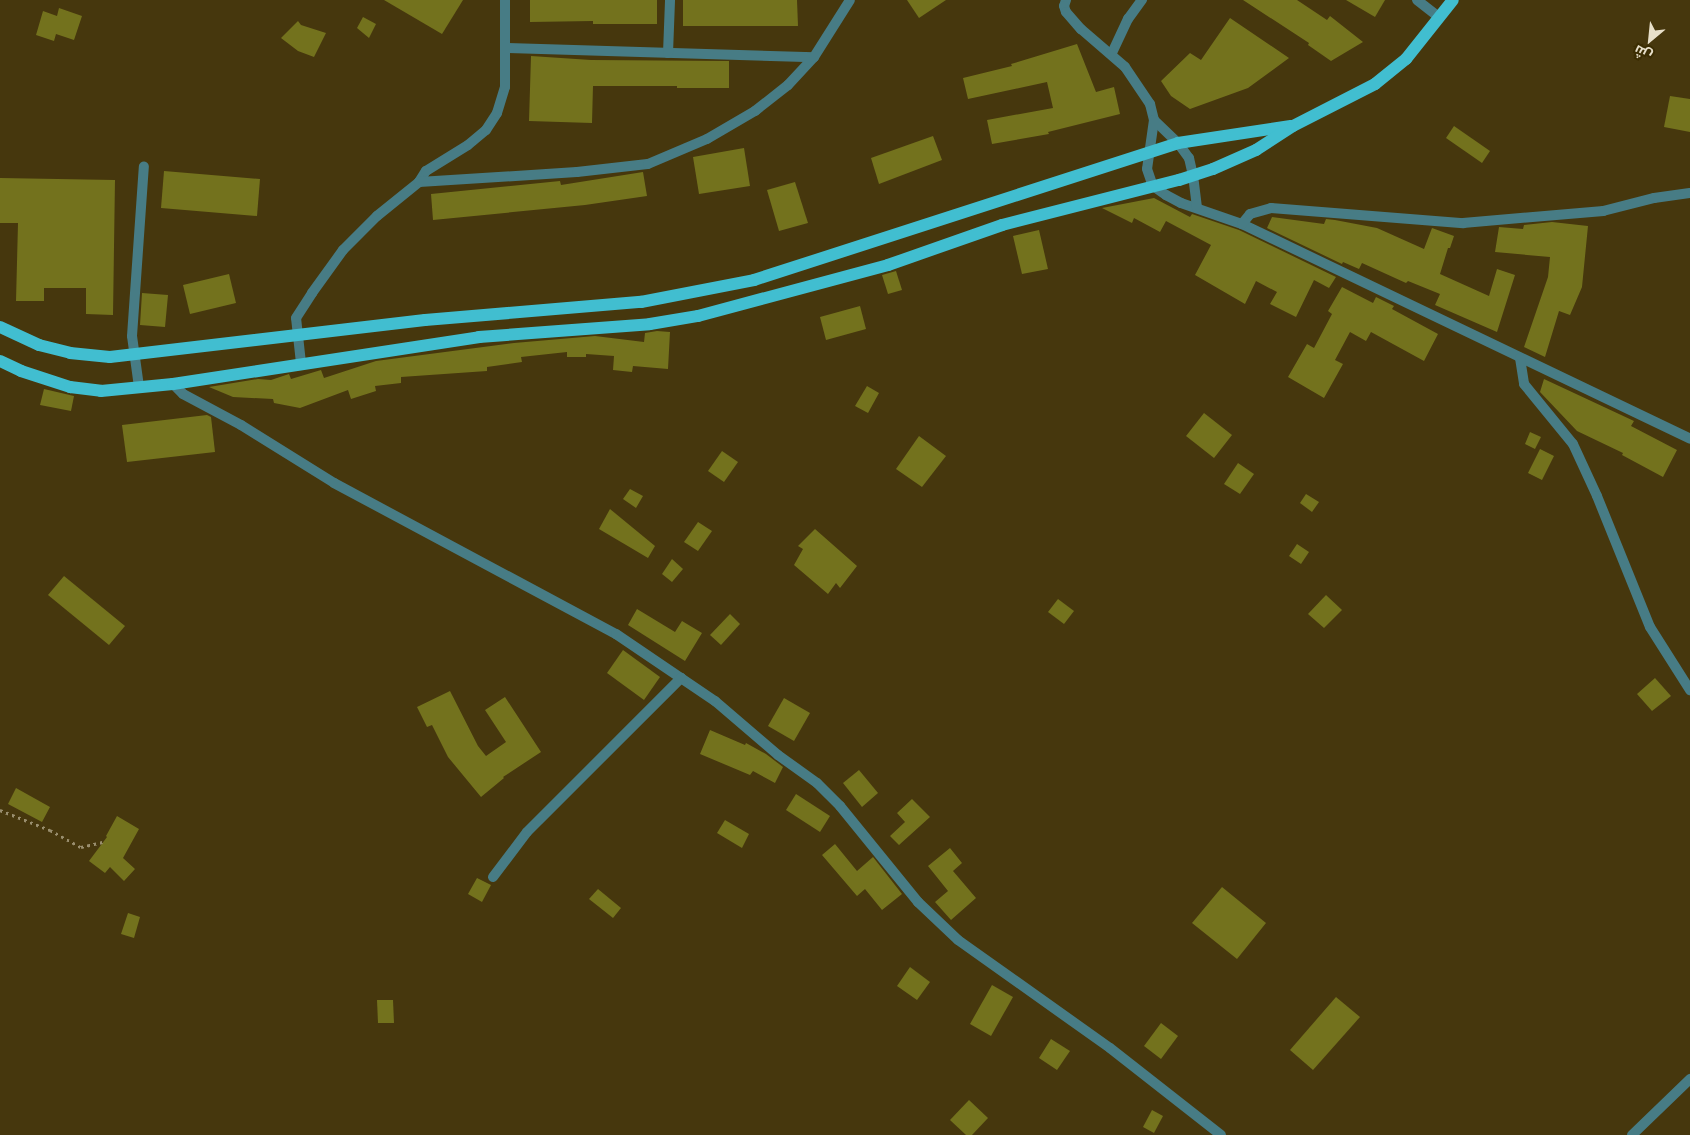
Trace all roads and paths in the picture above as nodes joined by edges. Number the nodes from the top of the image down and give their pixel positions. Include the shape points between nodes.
1 (505, 0) edge
2 (670, 0) edge
3 (850, 0) edge
4 (1066, 0) edge
5 (1142, 0) edge
6 (1417, 0) edge
7 (1453, 0) edge
8 (1439, 17) junction
9 (505, 48) junction
10 (668, 53) junction
11 (1112, 54) junction
12 (814, 57) junction
13 (1154, 120) junction
14 (1293, 126) junction
15 (1178, 143) junction
16 (1148, 152) junction
17 (144, 166) dead end
18 (1193, 175) junction
19 (419, 182) junction
20 (1153, 186) junction
21 (1690, 193) edge
22 (1196, 208) junction
23 (1242, 224) junction
24 (0, 327) edge
25 (297, 334) junction
26 (134, 356) junction
27 (1520, 358) junction
28 (0, 361) edge
29 (301, 363) junction
30 (173, 384) junction
31 (139, 387) junction
32 (1690, 439) edge
33 (681, 678) junction
34 (1690, 690) edge
35 (0, 810) edge
36 (102, 842) dead end
37 (493, 877) dead end
38 (1690, 1079) edge
39 (1222, 1135) edge
40 (1632, 1135) edge

1 - 9 street
2 - 10 street
3 - 12 street
4 - 11 street via 1066,12
5 - 11 street via 1128,19
6 - 8 street
7 - 8 main road
8 - 14 main road via 1406,59 1375,84
9 - 10 street
9 - 19 street via 505,87 497,112 486,130 426,171
10 - 12 street
11 - 13 street via 1135,80 1150,104
12 - 19 street via 788,85 756,111 707,139 648,164
13 - 15 street
13 - 16 street
14 - 15 main road
14 - 18 main road via 1256,150
15 - 16 main road
15 - 18 street via 1188,158
16 - 20 street via 1147,169
16 - 25 main road via 754,280 641,302
17 - 26 street via 133,305
18 - 20 main road
18 - 22 street
19 - 25 street via 377,216 343,250 296,318
20 - 22 street
20 - 29 main road via 1002,224 888,265 698,316 650,324 479,336
21 - 23 street via 1602,211 1463,223 1271,208 1250,214
22 - 23 street
23 - 27 street
24 - 26 main road via 39,345 70,353
25 - 26 main road
25 - 29 street
26 - 31 street
27 - 32 street
27 - 34 street via 1524,384 1573,444 1650,626
28 - 31 main road via 70,387 101,391
29 - 30 main road
30 - 31 main road
30 - 33 street via 184,394 334,483 616,634
33 - 37 street via 527,832
33 - 39 street via 715,701 817,784 840,806 918,902 958,940 1110,1048
35 - 36 path via 50,830 81,848
38 - 40 street

